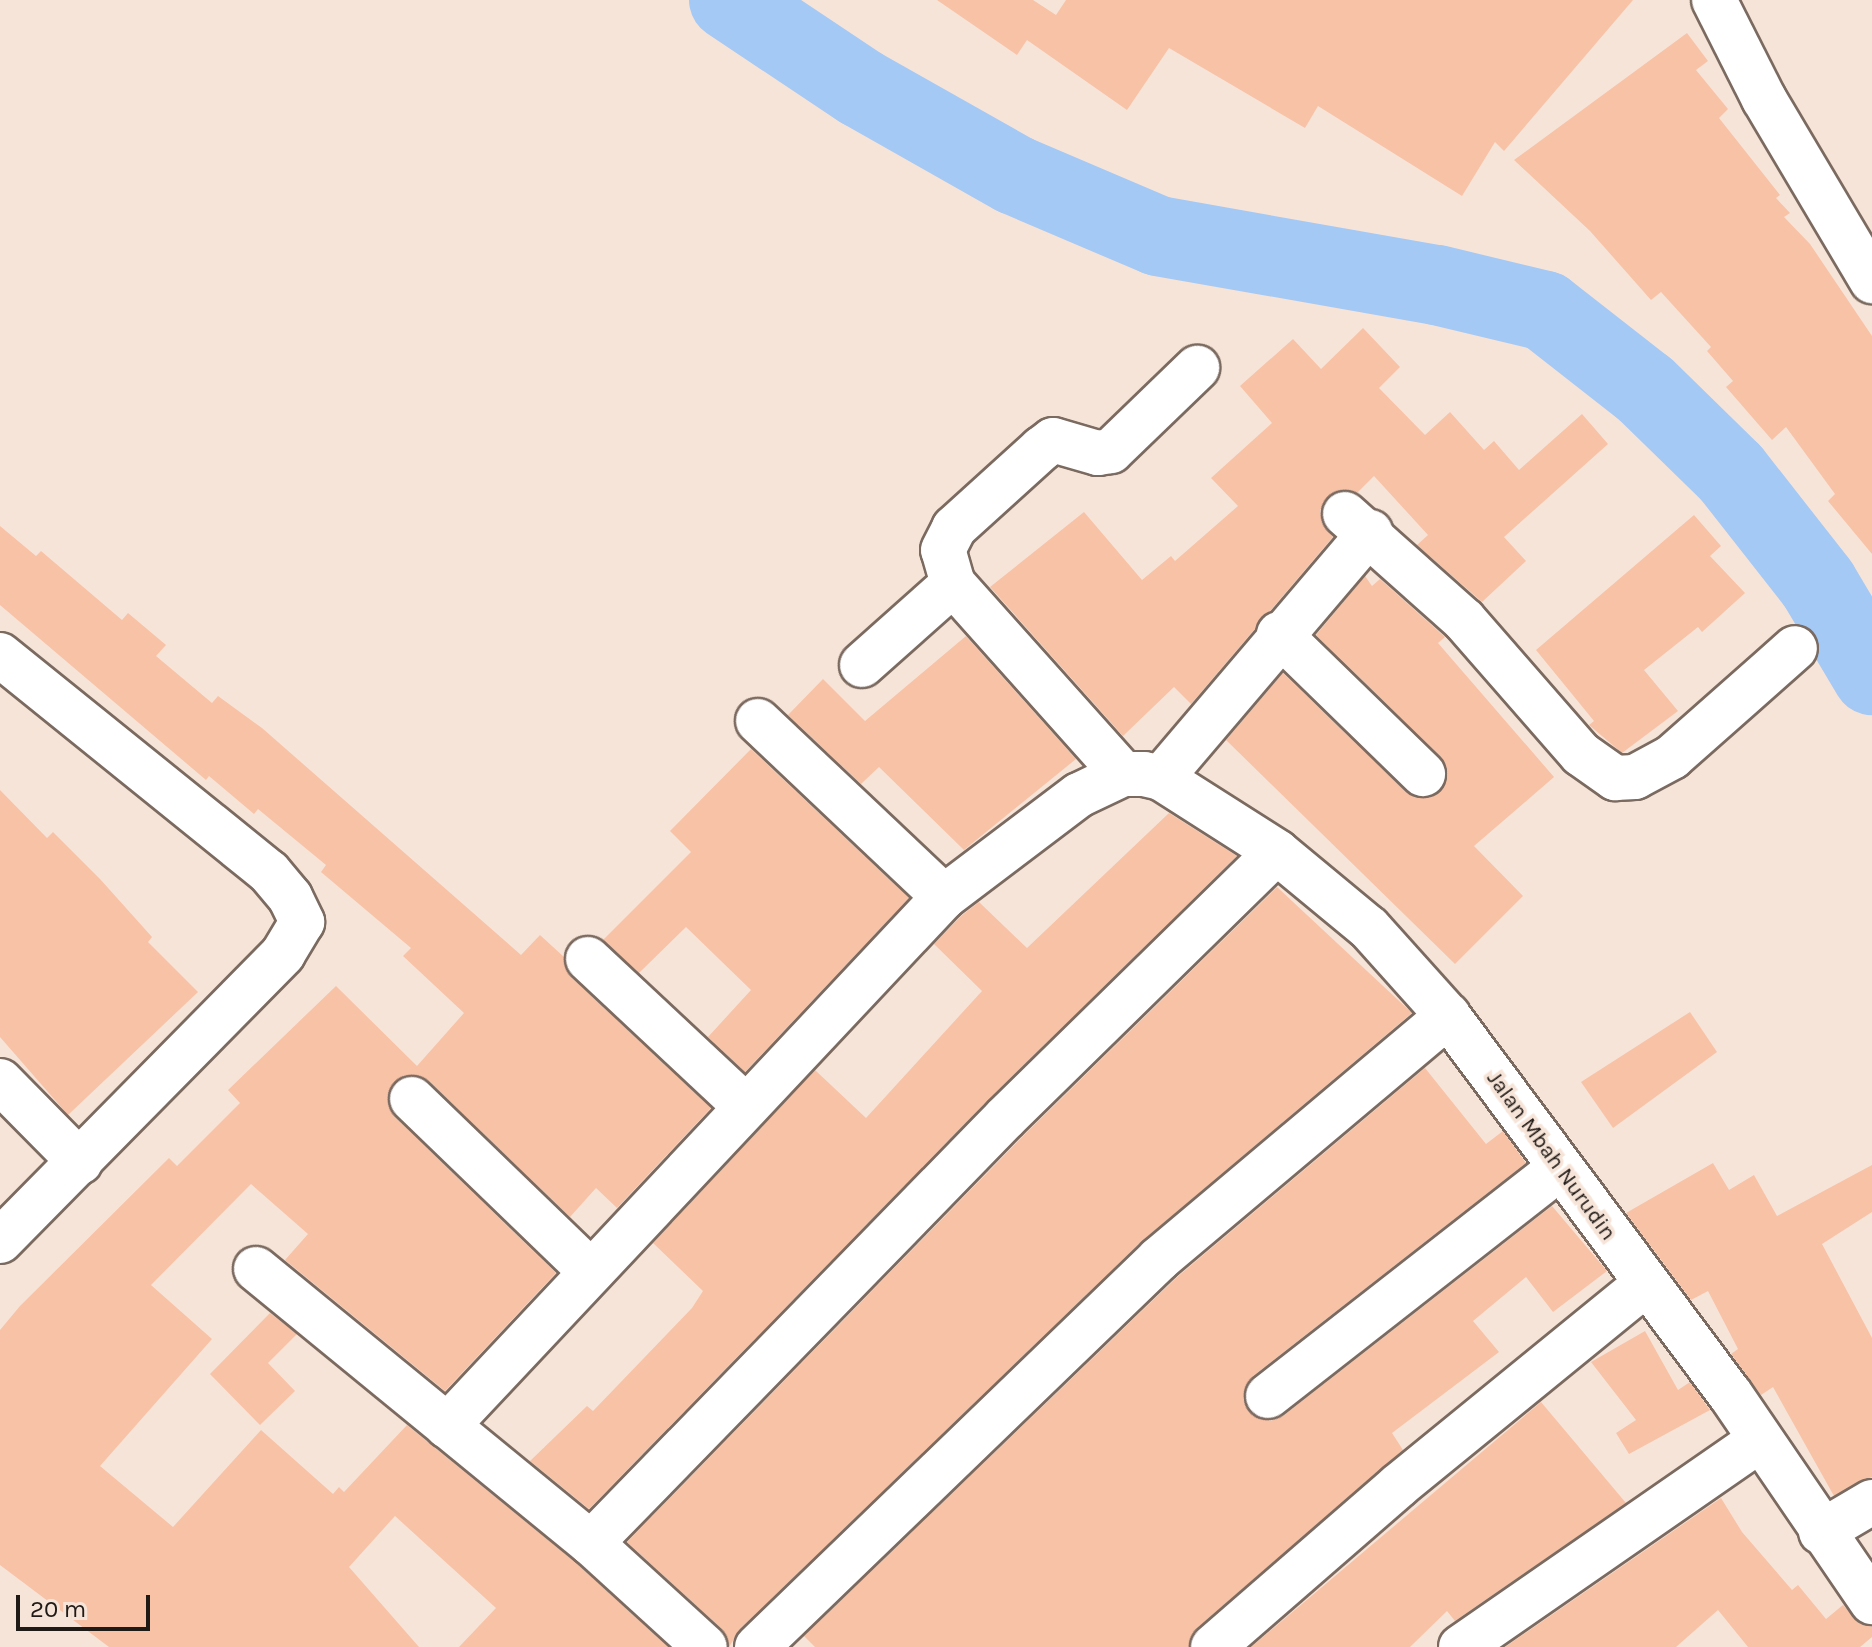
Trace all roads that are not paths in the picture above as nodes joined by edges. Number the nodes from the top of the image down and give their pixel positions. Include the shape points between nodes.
1 (1714, 0) edge
2 (1872, 281) edge
3 (1197, 368) dead end
4 (953, 584) junction
5 (1279, 634) junction
6 (1795, 648) dead end
7 (0, 655) edge
8 (862, 665) dead end
9 (758, 721) dead end
10 (1423, 774) dead end
11 (1142, 776) junction
12 (1277, 852) junction
13 (944, 897) junction
14 (588, 959) dead end
15 (1448, 1016) junction
16 (0, 1081) edge
17 (412, 1099) dead end
18 (746, 1107) junction
19 (80, 1162) junction
20 (1559, 1169) junction
21 (0, 1241) edge
22 (256, 1269) dead end
23 (591, 1272) junction
24 (1646, 1284) junction
25 (1268, 1396) dead end
26 (447, 1426) junction
27 (1760, 1440) junction
28 (1872, 1502) edge
29 (1821, 1532) junction
30 (591, 1543) junction
31 (1872, 1602) edge
32 (705, 1647) edge
33 (757, 1647) edge
34 (1213, 1647) edge
35 (1461, 1647) edge

1 - 2 street via 1764,99
3 - 4 street via 1111,451 1098,453 1053,440 1041,449 947,536 943,550
4 - 8 street
4 - 11 street, Jalan Mbah Nurudin
5 - 6 street via 1357,523 1481,637 1581,754 1615,778 1635,777 1672,757
5 - 10 street
5 - 11 street
7 - 19 street via 269,872 302,922 283,954
9 - 13 street
11 - 12 street, Jalan Mbah Nurudin
11 - 13 street via 1079,795
12 - 15 street, Jalan Mbah Nurudin via 1369,928
12 - 30 street via 1005,1118
13 - 18 street
14 - 18 street
15 - 20 street, Jalan Mbah Nurudin
15 - 33 street via 1159,1259
16 - 19 street
17 - 23 street
18 - 23 street
19 - 21 street
20 - 24 street, Jalan Mbah Nurudin
20 - 25 street
22 - 26 street
23 - 26 street
24 - 27 street, Jalan Mbah Nurudin
24 - 34 street via 1398,1486
26 - 30 street
27 - 29 street, Jalan Mbah Nurudin
27 - 35 street
28 - 29 street
29 - 31 street, Jalan Mbah Nurudin
30 - 32 street

